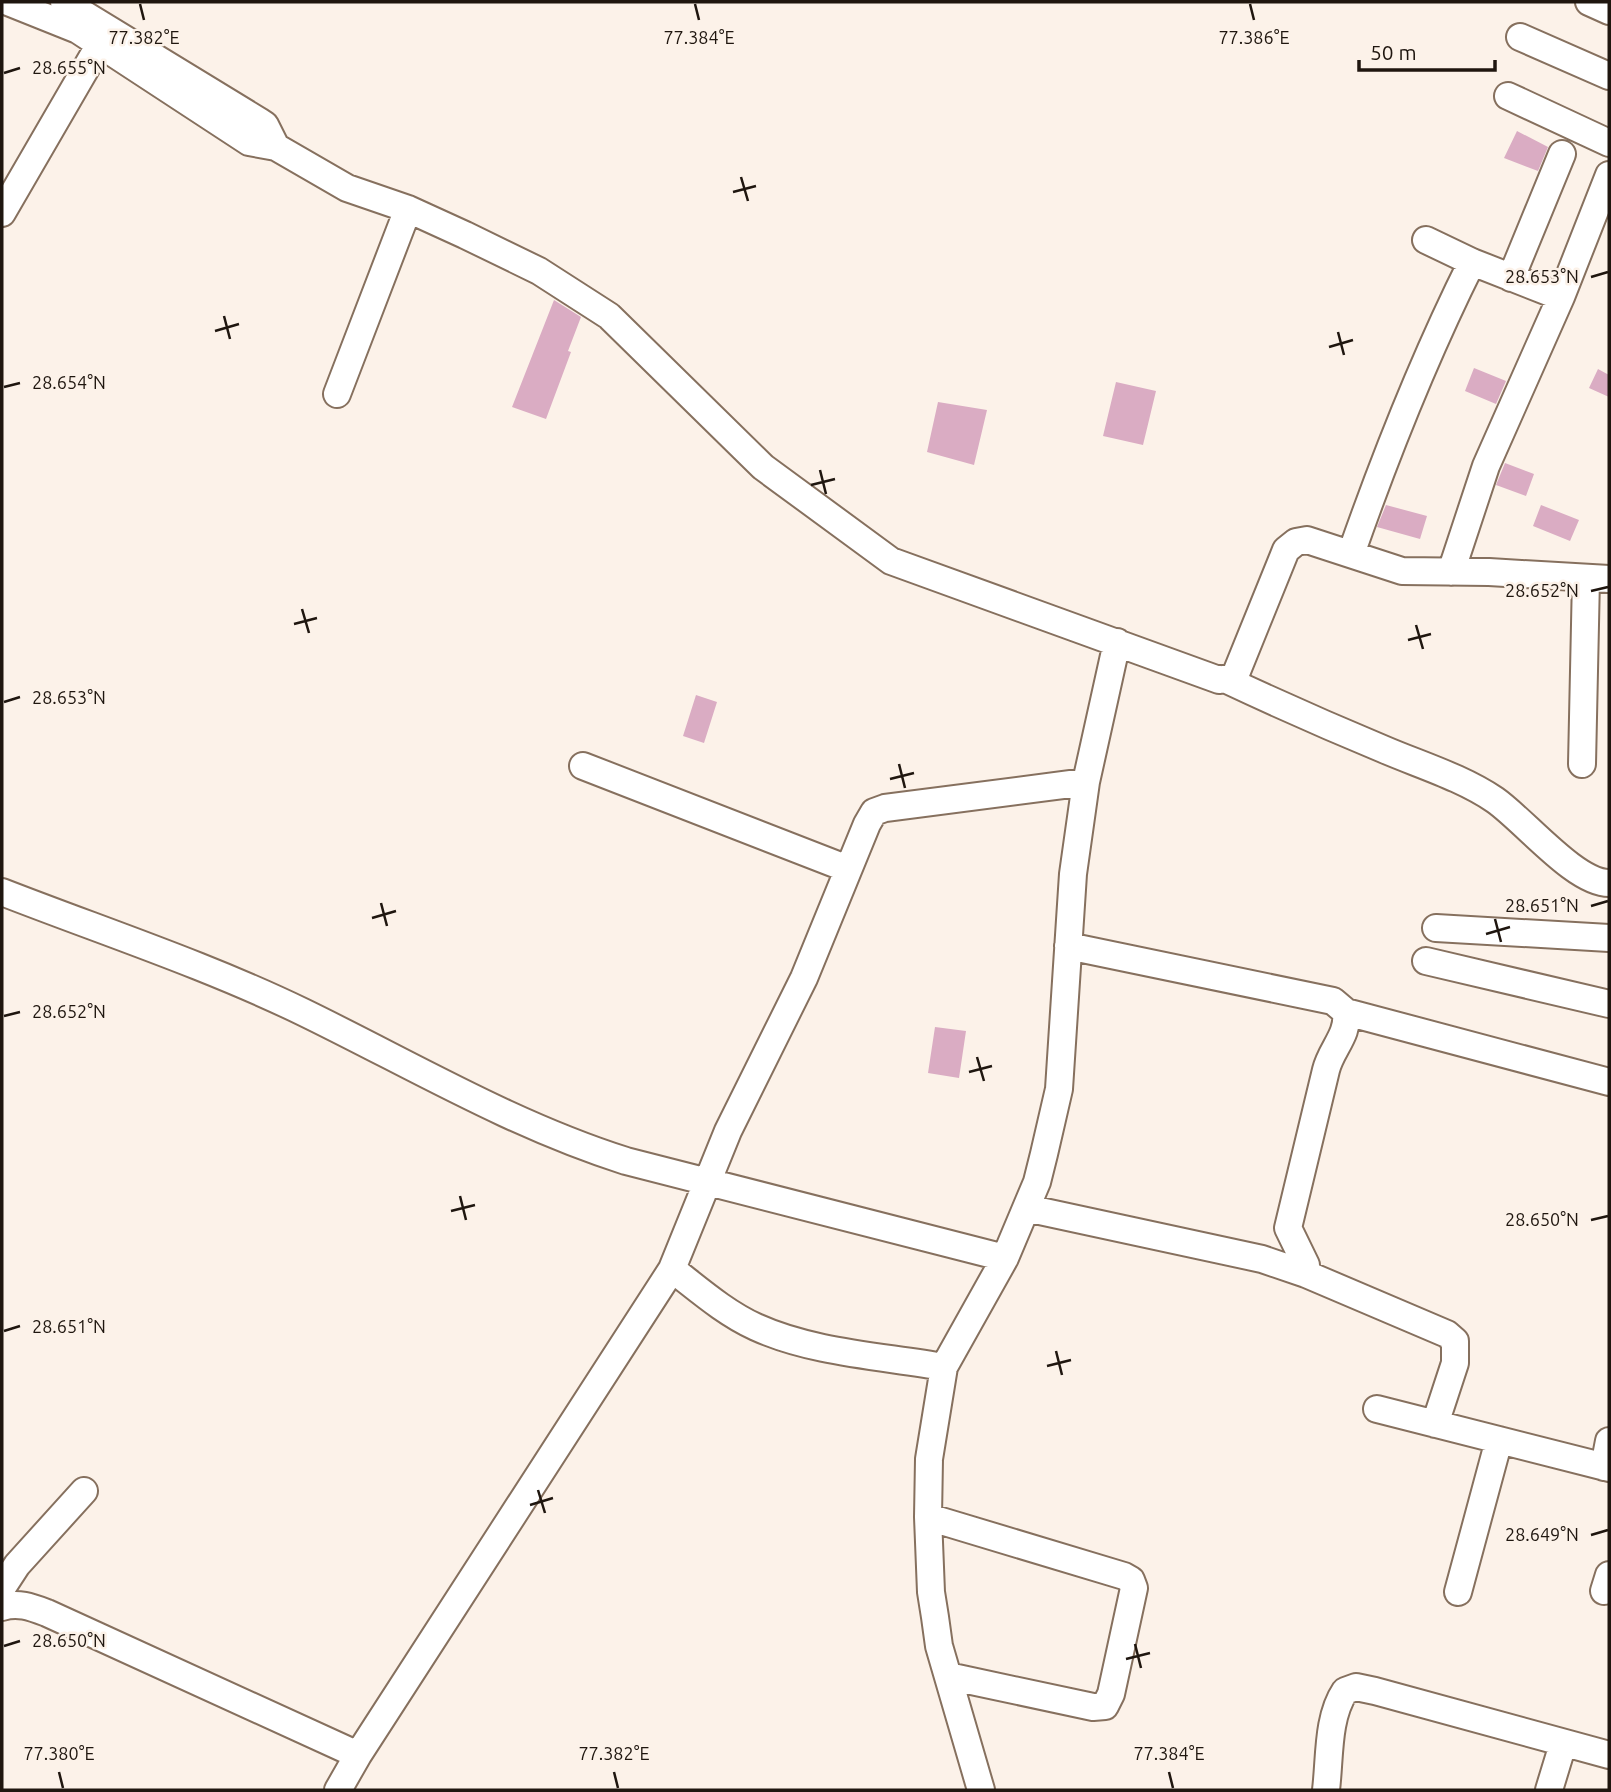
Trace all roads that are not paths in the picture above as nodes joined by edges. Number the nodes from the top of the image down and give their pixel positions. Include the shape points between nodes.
1 (8, 2) edge
2 (64, 2) edge
3 (1589, 2) edge
4 (1609, 11) edge
5 (1520, 37) dead end
6 (100, 44) junction
7 (1609, 76) edge
8 (1508, 96) dead end
9 (1609, 143) edge
10 (276, 147) junction
11 (1562, 154) dead end
12 (1609, 175) edge
13 (408, 209) junction
14 (2, 213) edge
15 (1426, 240) dead end
16 (1472, 262) junction
17 (1511, 278) junction
18 (1560, 297) junction
19 (338, 394) dead end
20 (1351, 554) junction
21 (1451, 572) junction
22 (1598, 578) edge
23 (1117, 642) junction
24 (1227, 680) junction
25 (1583, 764) dead end
26 (583, 766) dead end
27 (1086, 782) junction
28 (848, 869) junction
29 (1609, 883) edge
30 (2, 892) edge
31 (1436, 928) dead end
32 (1609, 938) edge
33 (1068, 946) junction
34 (1426, 961) dead end
35 (1609, 1004) edge
36 (1346, 1012) junction
37 (1609, 1083) edge
38 (709, 1182) junction
39 (1026, 1208) junction
40 (1005, 1258) junction
41 (672, 1269) junction
42 (1306, 1274) junction
43 (944, 1367) junction
44 (1377, 1409) dead end
45 (1435, 1424) junction
46 (1499, 1440) junction
47 (1609, 1441) edge
48 (1606, 1468) edge
49 (84, 1491) dead end
50 (928, 1517) junction
51 (2, 1588) edge
52 (1458, 1592) dead end
53 (2, 1607) edge
54 (948, 1676) junction
55 (1563, 1744) junction
56 (358, 1755) junction
57 (1609, 1755) edge
58 (338, 1790) edge
59 (981, 1790) edge
60 (1326, 1790) edge
61 (1549, 1790) edge

1 - 6 street via 78,30
2 - 10 street via 265,125
3 - 4 street
5 - 7 street
6 - 10 street via 249,142
6 - 14 street
8 - 9 street
10 - 13 street via 347,188
11 - 17 street
12 - 18 street
13 - 19 street
13 - 23 street via 539,271 609,316 763,467 891,561
15 - 16 street
16 - 17 street
16 - 20 street via 1377,477
17 - 18 street
18 - 21 street via 1486,466
20 - 21 street via 1402,571
20 - 24 street via 1307,540 1286,550 1237,671
21 - 22 street
22 - 25 street
23 - 24 street
23 - 27 street
24 - 29 street via 1479,790 1507,808 1579,873
26 - 28 street
27 - 28 street via 874,812
27 - 33 street
28 - 38 street via 804,978 728,1131
30 - 38 street via 258,991 518,1121 626,1161
31 - 32 street
33 - 36 street via 1334,1001
33 - 39 street via 1059,1088 1037,1182
34 - 35 street
36 - 37 street
36 - 42 street via 1345,1032 1325,1070 1288,1228
38 - 40 street
38 - 41 street
39 - 40 street
39 - 42 street via 1262,1259
40 - 43 street
41 - 43 street via 727,1311 780,1337
41 - 56 street
42 - 45 street via 1455,1341 1455,1363
43 - 50 street via 929,1460
44 - 45 street
45 - 46 street
46 - 48 street
46 - 52 street
47 - 48 street
49 - 51 street
50 - 54 street via 931,1592
50 - 54 street via 1124,1576 1134,1588 1105,1706
53 - 56 street via 25,1605 47,1613
54 - 59 street
55 - 57 street
55 - 60 street via 1356,1687 1345,1691 1334,1715
55 - 61 street
56 - 58 street

